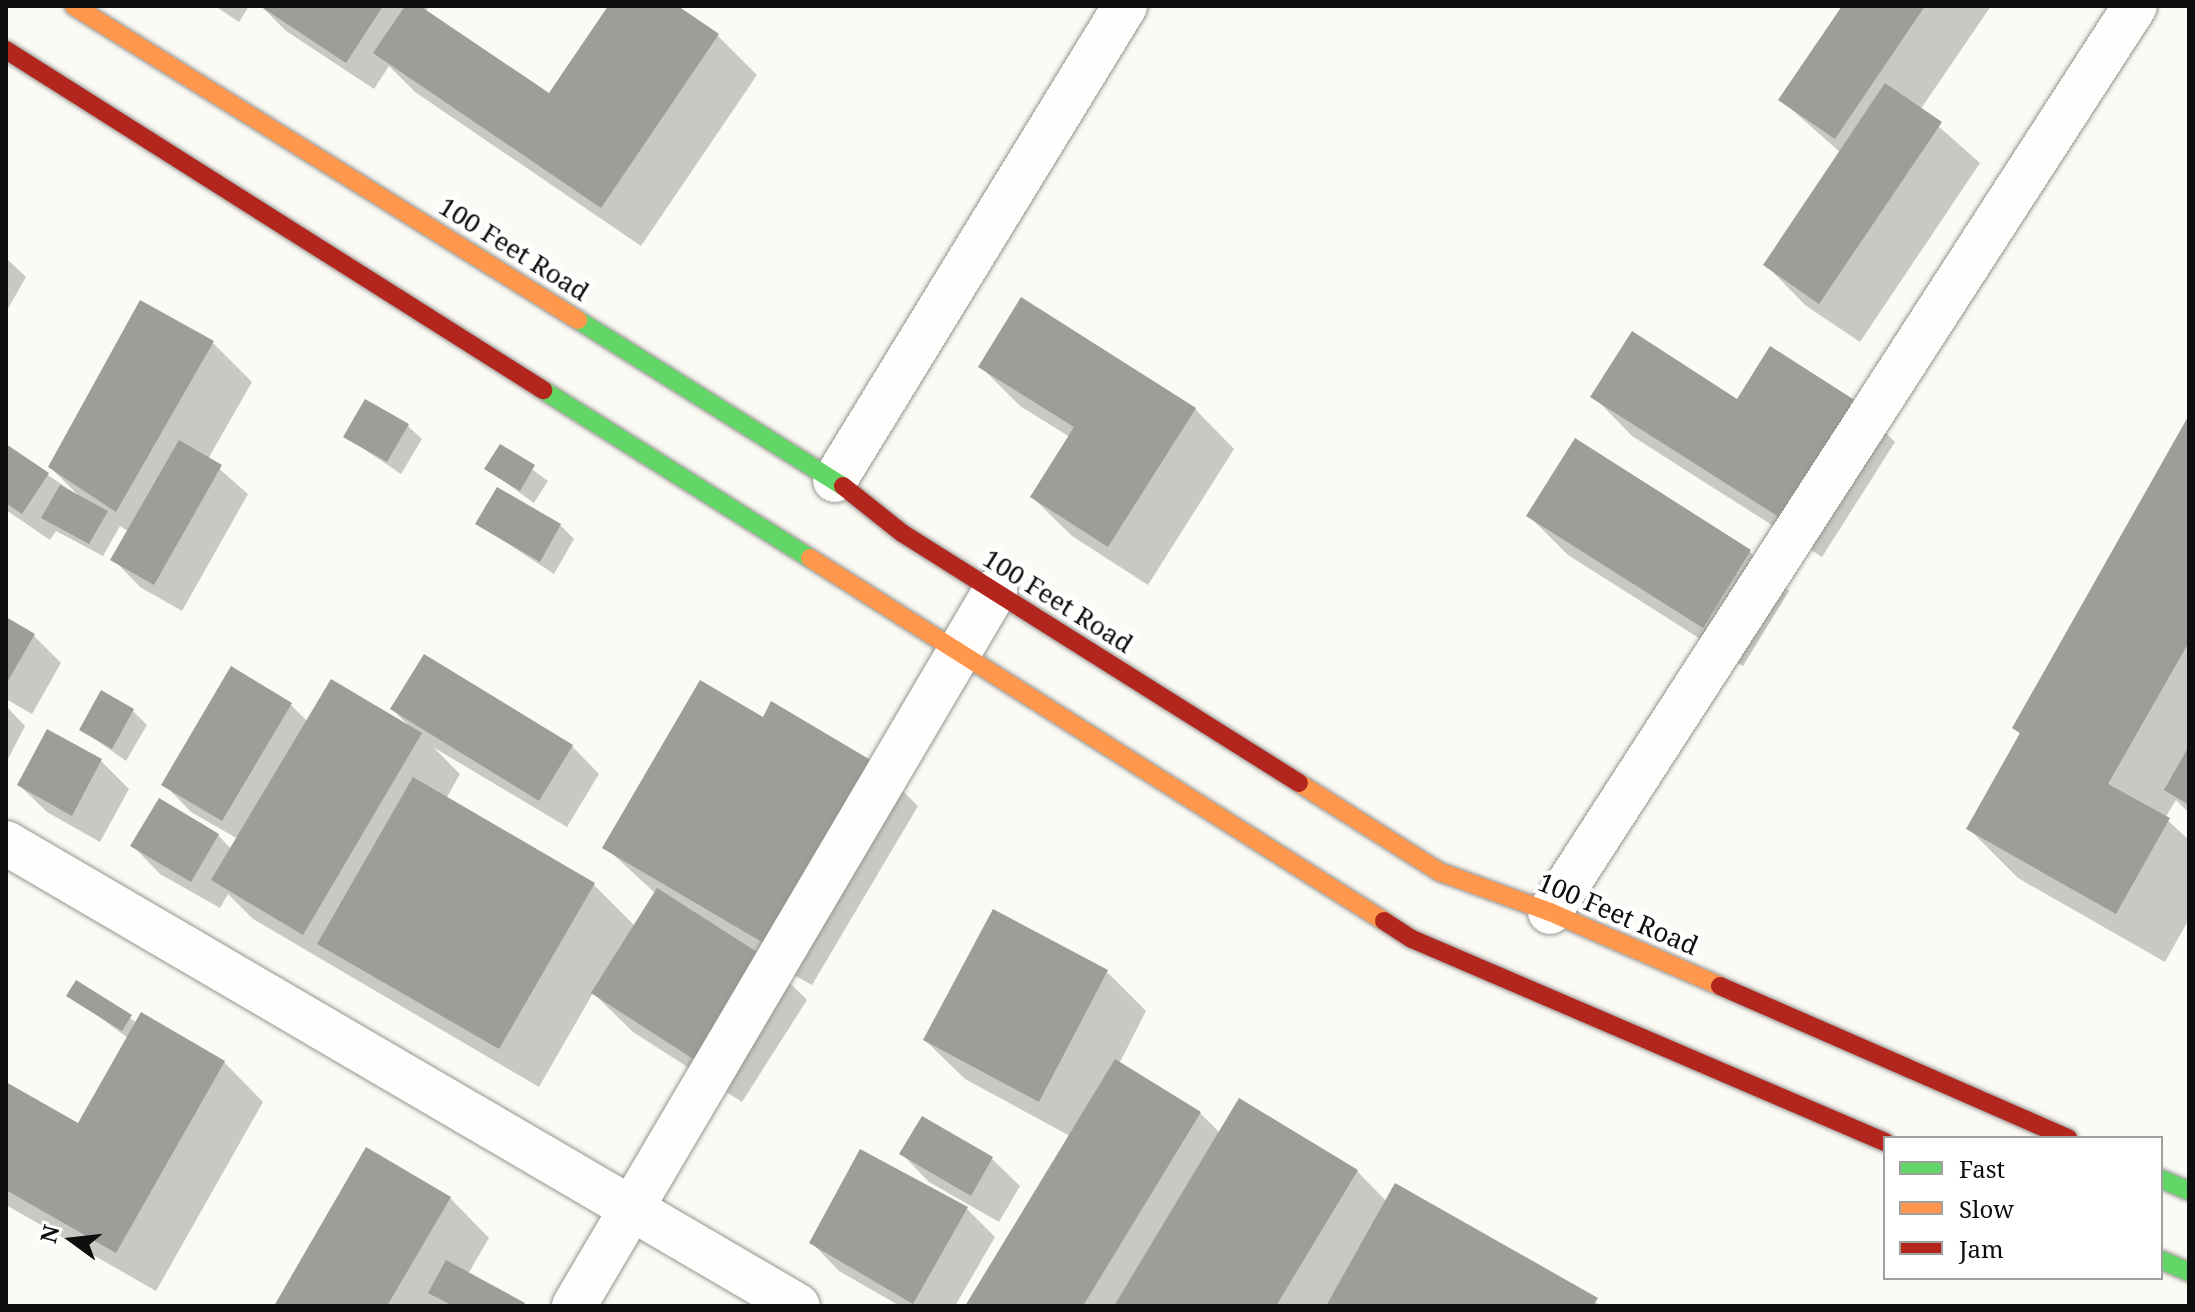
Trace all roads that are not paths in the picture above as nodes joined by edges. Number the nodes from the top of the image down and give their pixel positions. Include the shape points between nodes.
1 (74, 6) edge
2 (1125, 6) edge
3 (2135, 6) edge
4 (6, 50) edge
5 (835, 480) junction
6 (995, 591) junction
7 (957, 649) junction
8 (6, 843) edge
9 (1550, 912) junction
10 (2063, 1136) edge
11 (1883, 1141) edge
12 (2163, 1180) edge
13 (2189, 1191) edge
14 (631, 1206) junction
15 (2163, 1261) edge
16 (2189, 1272) edge
17 (574, 1306) edge
18 (798, 1306) edge

1 - 5 street, 100 Feet Road
2 - 5 street
3 - 9 street
4 - 7 street
5 - 6 street, 100 Feet Road via 902,533
6 - 7 street
6 - 9 street, 100 Feet Road via 1440,872
7 - 11 street via 1412,939
7 - 14 street
8 - 14 street
9 - 10 street, 100 Feet Road
12 - 13 street
14 - 17 street
14 - 18 street
15 - 16 street

